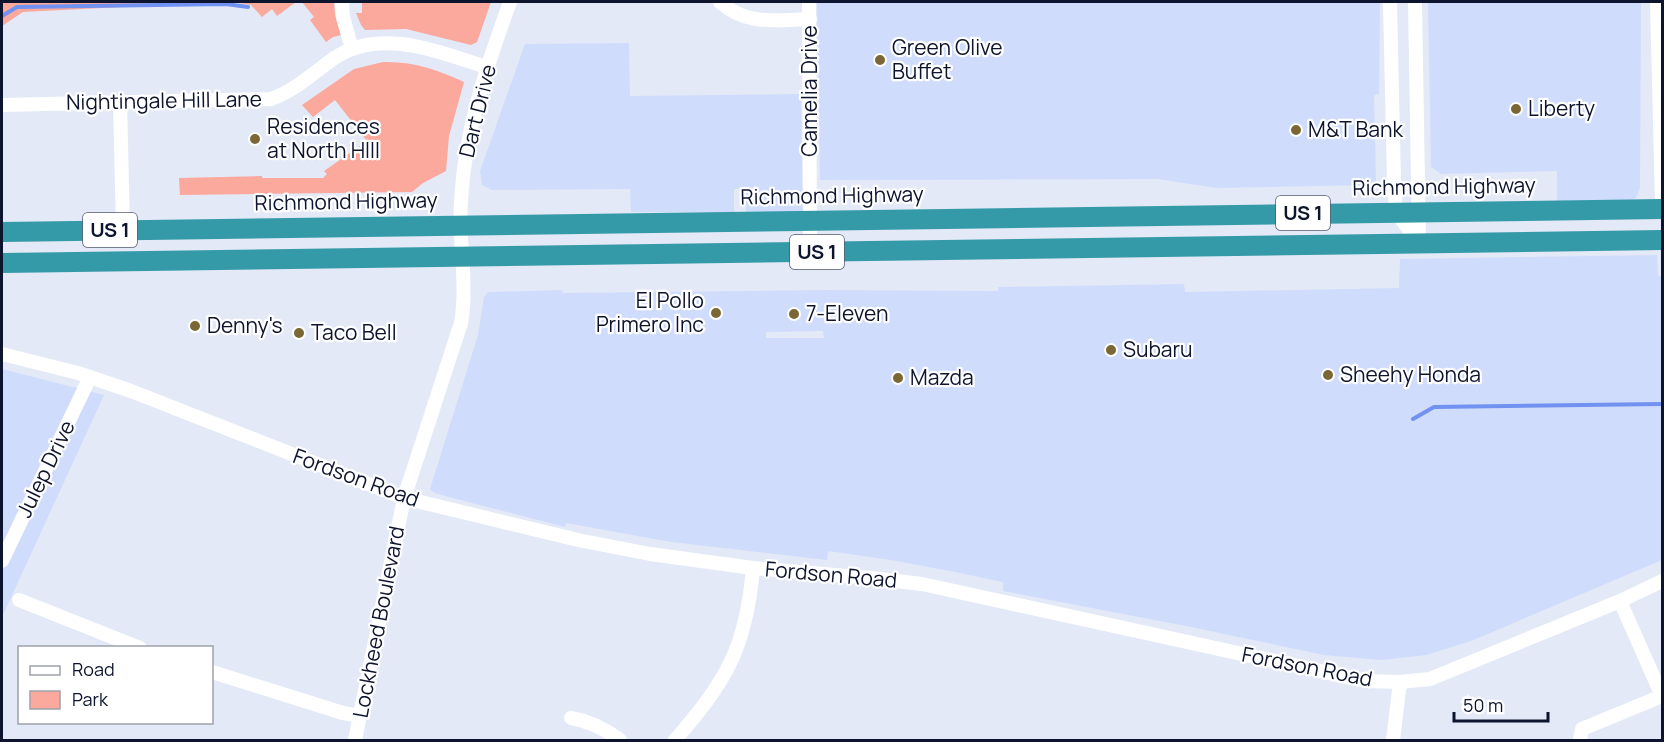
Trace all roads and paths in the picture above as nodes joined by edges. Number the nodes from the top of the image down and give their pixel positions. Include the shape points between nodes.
1 (342, 2) edge
2 (510, 2) edge
3 (720, 2) edge
4 (809, 2) edge
5 (1390, 2) edge
6 (1415, 2) edge
7 (1658, 2) edge
8 (810, 19) junction
9 (352, 49) junction
10 (487, 67) junction
11 (120, 102) junction
12 (2, 105) edge
13 (1662, 204) edge
14 (1662, 209) edge
15 (1396, 212) junction
16 (1417, 212) junction
17 (810, 221) junction
18 (461, 224) junction
19 (123, 229) junction
20 (2, 232) edge
21 (1662, 240) edge
22 (1419, 243) junction
23 (810, 253) junction
24 (463, 255) junction
25 (2, 263) edge
26 (2, 354) edge
27 (90, 377) junction
28 (404, 498) junction
29 (2, 561) edge
30 (753, 568) junction
31 (1662, 581) edge
32 (19, 600) dead end
33 (1620, 601) junction
34 (135, 646) edge
35 (213, 672) edge
36 (1400, 682) junction
37 (1662, 696) edge
38 (360, 716) junction
39 (571, 718) dead end
40 (355, 741) edge
41 (620, 741) edge
42 (675, 741) edge
43 (1393, 741) edge
44 (1580, 741) edge

1 - 9 street
2 - 10 street, Dart Drive
3 - 8 street via 741,17 756,20
4 - 8 street, Camelia Drive
5 - 15 street
6 - 16 street
7 - 13 street
8 - 17 street, Camelia Drive
9 - 10 street, Nightingale Hill Lane via 405,44
9 - 11 street, Nightingale Hill Lane via 271,99
10 - 18 street, Dart Drive via 465,154
11 - 12 street, Nightingale Hill Lane
11 - 19 street
14 - 16 highway, Richmond Highway / US 1
15 - 16 highway, Richmond Highway / US 1
15 - 17 highway, Richmond Highway / US 1
15 - 22 street
16 - 22 street
17 - 18 highway, Richmond Highway / US 1
17 - 23 street, Camelia Drive
18 - 19 highway, Richmond Highway / US 1
18 - 24 street, Lockheed Boulevard
19 - 20 highway, Richmond Highway / US 1
21 - 22 highway, US 1
22 - 23 highway, US 1
23 - 24 highway, US 1
24 - 25 highway, US 1
24 - 28 street, Lockheed Boulevard via 461,323
26 - 27 street, Fordson Road
27 - 28 street, Fordson Road
27 - 29 street, Julep Drive
28 - 30 street, Fordson Road via 596,544
28 - 38 street, Lockheed Boulevard
30 - 36 street, Fordson Road via 922,584 1347,677
30 - 42 street via 746,622 729,667
31 - 33 street, Fordson Road
32 - 34 street
33 - 36 street, Fordson Road via 1458,669 1430,679
33 - 37 street
35 - 38 street
36 - 43 street
37 - 44 street via 1582,729
38 - 40 street, Lockheed Boulevard
39 - 41 street via 597,726

